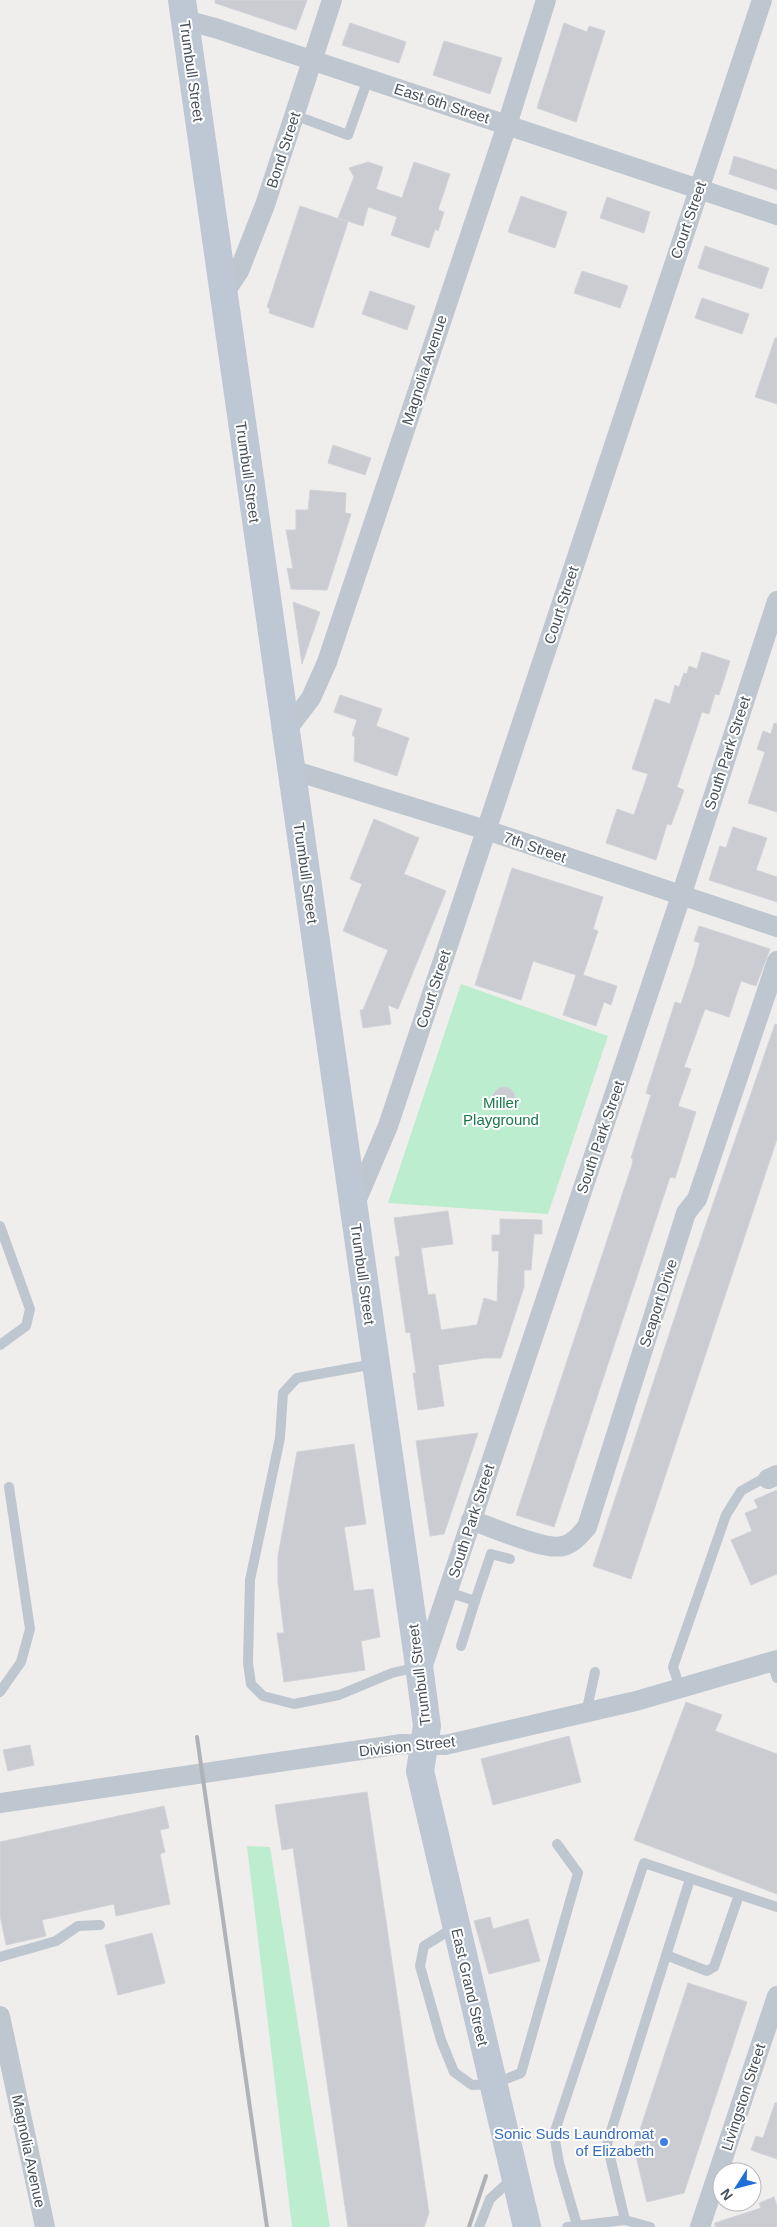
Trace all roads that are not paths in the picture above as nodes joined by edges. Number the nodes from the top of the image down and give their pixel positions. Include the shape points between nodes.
1 (332, 0) edge
2 (546, 0) edge
3 (762, 0) edge
4 (183, 10) edge
5 (312, 60) junction
6 (368, 79) junction
7 (294, 115) junction
8 (507, 125) junction
9 (699, 188) junction
10 (777, 215) edge
11 (223, 296) junction
12 (777, 600) edge
13 (286, 732) junction
14 (292, 770) junction
15 (486, 830) junction
16 (681, 896) junction
17 (777, 927) edge
18 (777, 961) edge
19 (354, 1207) junction
20 (0, 1226) edge
21 (0, 1345) edge
22 (376, 1363) junction
23 (773, 1477) edge
24 (9, 1487) dead end
25 (471, 1520) junction
26 (510, 1559) dead end
27 (448, 1592) junction
28 (475, 1601) junction
29 (461, 1646) dead end
30 (775, 1666) edge
31 (420, 1670) junction
32 (595, 1672) dead end
33 (680, 1688) junction
34 (0, 1692) edge
35 (586, 1712) junction
36 (424, 1745) junction
37 (0, 1803) edge
38 (557, 1844) dead end
39 (690, 1879) junction
40 (739, 1895) junction
41 (777, 1907) edge
42 (100, 1924) dead end
43 (456, 1927) junction
44 (666, 1955) junction
45 (0, 1958) edge
46 (777, 1996) edge
47 (0, 2016) edge
48 (493, 2084) junction
49 (516, 2175) junction
50 (625, 2220) junction
51 (572, 2226) edge
52 (45, 2227) edge
53 (479, 2227) edge
54 (527, 2227) edge
55 (650, 2227) edge
56 (700, 2227) edge

1 - 5 street, Bond Street
2 - 8 street, Magnolia Avenue
3 - 9 street, Court Street
4 - 5 street, East 6th Street
4 - 11 street, Trumbull Street
5 - 6 street, East 6th Street
5 - 7 street, Bond Street
6 - 7 lane via 348,135
6 - 8 street, East 6th Street
7 - 11 street, Bond Street via 265,205 239,271
8 - 9 street, East 6th Street
8 - 13 street, Magnolia Avenue via 327,662 311,698
9 - 10 street, East 6th Street
9 - 15 street, Court Street
11 - 13 street, Trumbull Street
12 - 16 street, South Park Street
13 - 14 street, Trumbull Street
14 - 15 street, 7th Street
14 - 19 street, Trumbull Street
15 - 16 street, 7th Street
15 - 19 street, Court Street via 388,1126
16 - 17 street, 7th Street
16 - 25 street, South Park Street
18 - 25 street, Seaport Drive via 697,1199 686,1213 587,1527 578,1539 563,1546 547,1546
19 - 22 street, Trumbull Street
20 - 21 lane via 30,1309 26,1326
22 - 31 street, Trumbull Street
22 - 31 lane via 297,1378 283,1393 280,1438 250,1580 248,1663 251,1684 263,1696 294,1704 339,1695 392,1673
23 - 33 lane via 741,1491 726,1515 673,1666
24 - 34 lane via 30,1629 21,1662
25 - 27 street, South Park Street
26 - 28 lane via 490,1554
27 - 28 lane
27 - 31 street, South Park Street
28 - 29 lane
30 - 33 street, Division Street
31 - 36 street, Trumbull Street via 427,1726
32 - 35 lane
33 - 35 street, Division Street
35 - 36 street, Division Street via 445,1745
36 - 37 street, Division Street via 402,1744
36 - 43 street, East Grand Street via 420,1771
38 - 48 lane via 578,1874 522,2073
39 - 40 lane
39 - 44 lane
39 - 51 lane via 644,1863 554,2134
40 - 41 lane
40 - 44 lane via 714,1967 707,1971
42 - 45 lane via 78,1926 56,1941
43 - 48 street, East Grand Street
43 - 48 lane via 424,1946 420,1966 441,2040 454,2072 472,2085
44 - 50 lane via 607,2144
46 - 56 street, Livingston Street
47 - 52 street, Magnolia Avenue
48 - 49 street, East Grand Street
49 - 53 lane via 490,2199
49 - 54 street, East Grand Street
50 - 51 lane
50 - 55 lane

